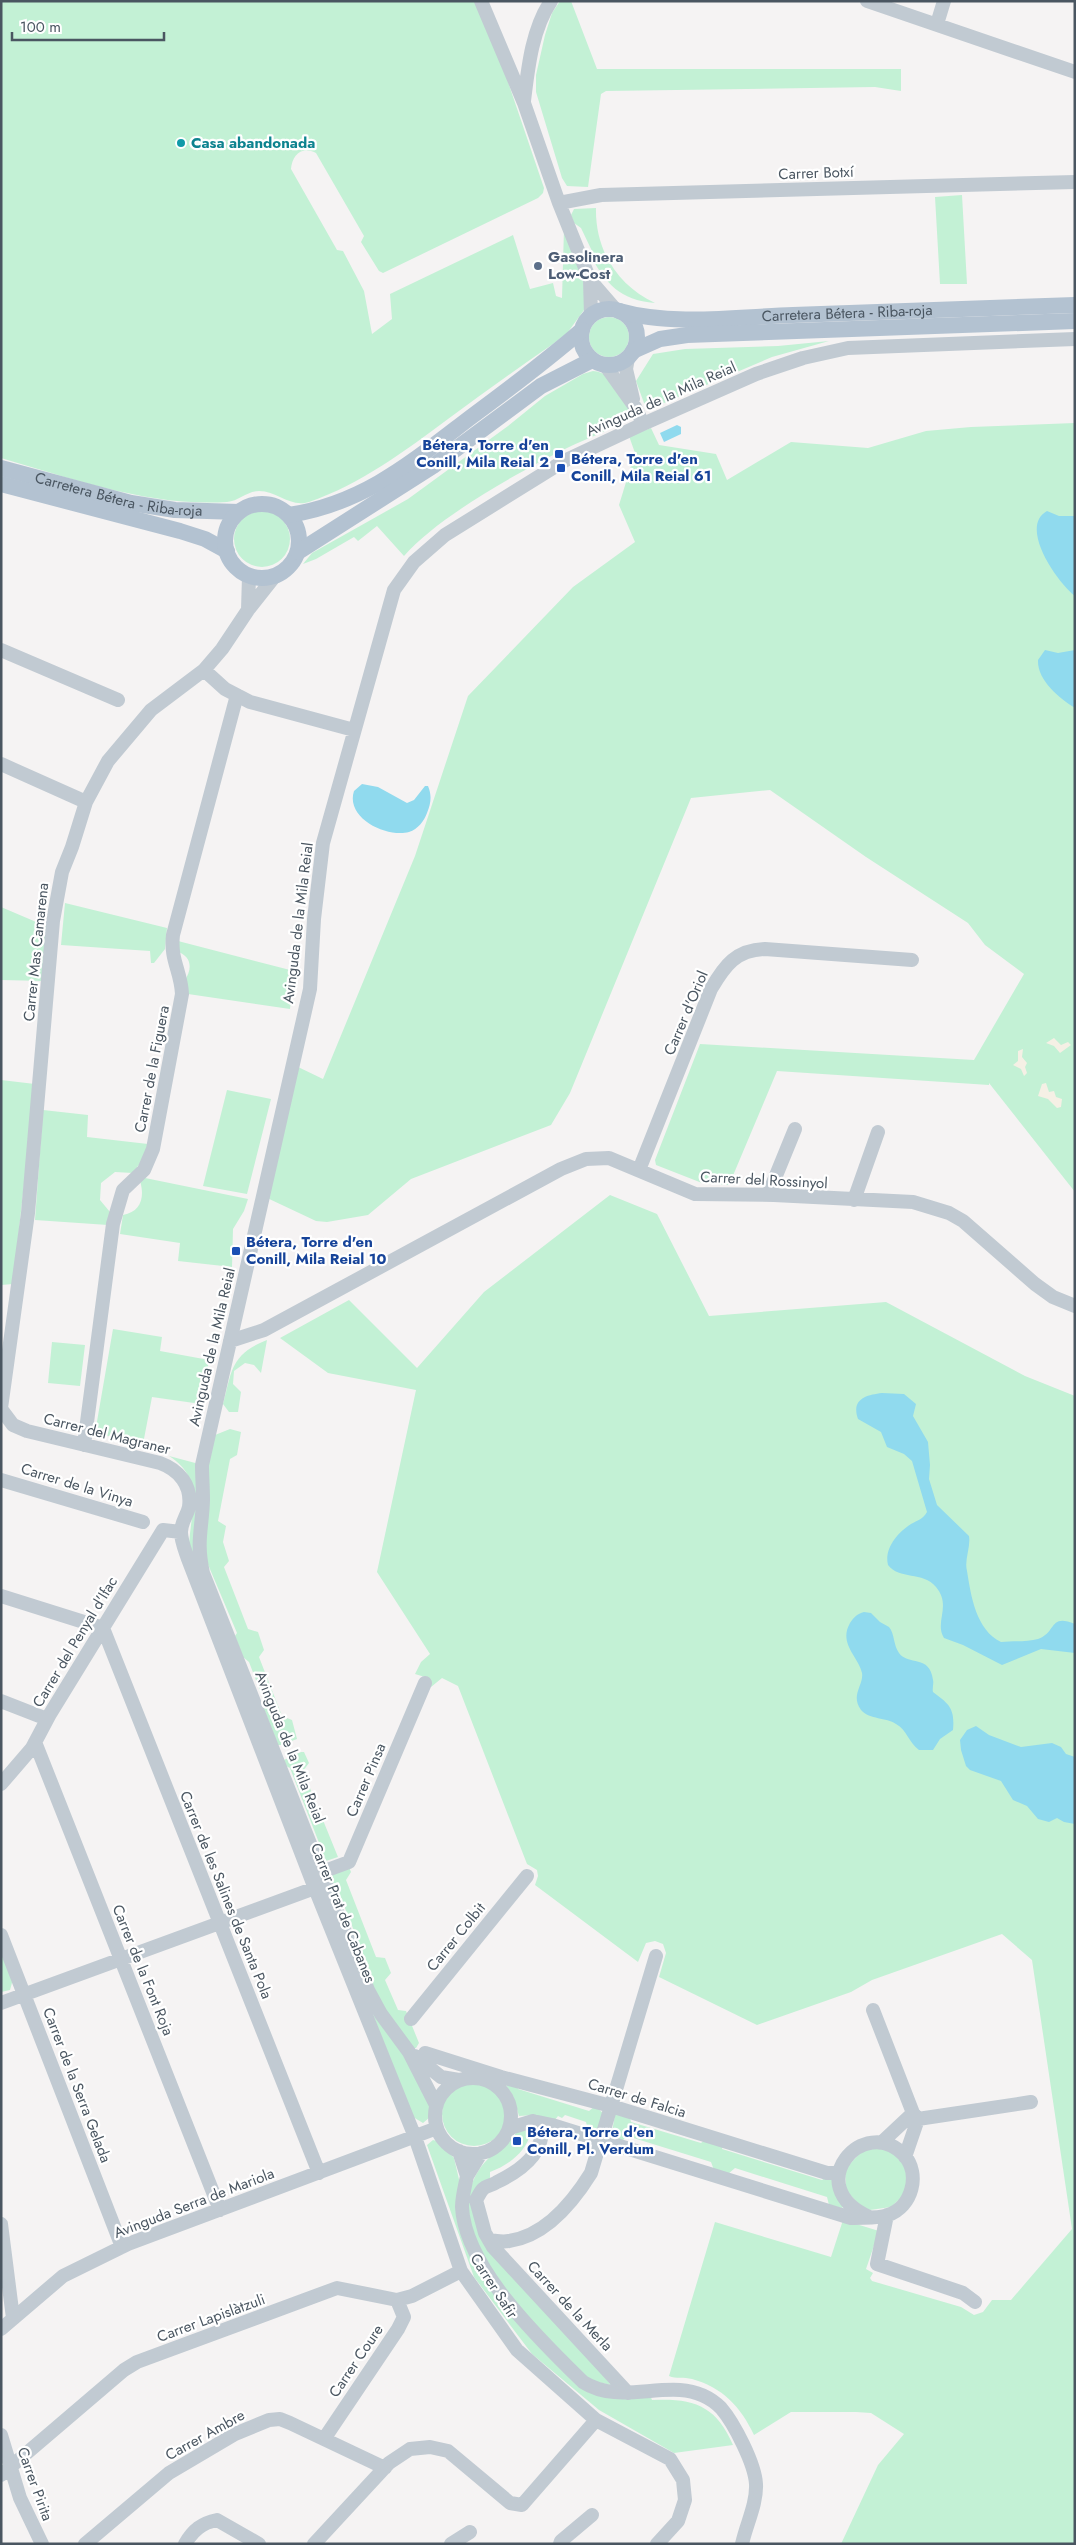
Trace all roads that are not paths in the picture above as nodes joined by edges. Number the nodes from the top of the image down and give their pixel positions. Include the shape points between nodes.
1 (481, 1) edge
2 (551, 1) edge
3 (867, 1) edge
4 (944, 1) edge
5 (937, 24) junction
6 (1075, 72) edge
7 (524, 103) junction
8 (1075, 182) edge
9 (559, 203) junction
10 (590, 280) junction
11 (1075, 305) edge
12 (617, 311) junction
13 (591, 315) junction
14 (1075, 322) edge
15 (582, 330) junction
16 (1075, 339) edge
17 (630, 354) junction
18 (599, 362) junction
19 (635, 408) junction
20 (643, 424) junction
21 (1, 468) edge
22 (1, 484) edge
23 (239, 512) junction
24 (289, 515) junction
25 (227, 551) junction
26 (298, 552) junction
27 (249, 576) junction
28 (276, 576) junction
29 (248, 610) junction
30 (1, 650) edge
31 (204, 670) junction
32 (236, 695) junction
33 (118, 700) dead end
34 (354, 730) junction
35 (1, 764) edge
36 (86, 802) junction
37 (912, 960) dead end
38 (795, 1129) dead end
39 (878, 1132) dead end
40 (639, 1170) junction
41 (768, 1195) junction
42 (854, 1200) junction
43 (28, 1213) joint
44 (1075, 1306) edge
45 (230, 1341) junction
46 (1, 1408) edge
47 (84, 1444) junction
48 (1, 1480) edge
49 (143, 1522) dead end
50 (181, 1532) junction
51 (1, 1596) edge
52 (103, 1628) junction
53 (425, 1683) dead end
54 (1, 1701) edge
55 (47, 1718) junction
56 (35, 1742) junction
57 (1, 1784) edge
58 (322, 1872) junction
59 (527, 1876) dead end
60 (315, 1888) junction
61 (220, 1924) junction
62 (1, 1935) edge
63 (656, 1956) dead end
64 (121, 1960) junction
65 (25, 1995) junction
66 (1, 2003) edge
67 (873, 2010) dead end
68 (411, 2019) dead end
69 (409, 2052) junction
70 (425, 2053) dead end
71 (459, 2080) junction
72 (1031, 2102) dead end
73 (436, 2105) junction
74 (611, 2106) junction
75 (916, 2116) junction
76 (533, 2121) junction
77 (437, 2128) junction
78 (510, 2128) junction
79 (415, 2137) junction
80 (601, 2140) junction
81 (882, 2143) junction
82 (460, 2151) junction
83 (481, 2153) junction
84 (905, 2157) junction
85 (319, 2173) junction
86 (839, 2173) junction
87 (467, 2176) junction
88 (220, 2210) junction
89 (887, 2215) junction
90 (869, 2217) junction
91 (1, 2224) edge
92 (489, 2240) junction
93 (122, 2247) junction
94 (461, 2271) junction
95 (397, 2300) junction
96 (975, 2302) dead end
97 (13, 2318) junction
98 (1, 2328) edge
99 (628, 2392) junction
100 (596, 2420) junction
101 (1, 2435) edge
102 (324, 2438) junction
103 (385, 2468) junction
104 (6, 2471) edge
105 (592, 2515) dead end
106 (470, 2532) dead end
107 (42, 2544) edge
108 (85, 2544) edge
109 (185, 2544) edge
110 (259, 2544) edge
111 (314, 2544) edge
112 (451, 2544) edge
113 (560, 2544) edge
114 (657, 2544) edge
115 (742, 2544) edge

1 - 7 street
2 - 7 street via 530,59
3 - 5 street
4 - 5 street
5 - 6 street
7 - 9 street
8 - 9 street, Carrer Botxí via 602,196
9 - 10 street
10 - 12 street
10 - 13 street
11 - 12 main road, Carretera Bétera - Riba-roja via 733,318 635,316
12 - 13 main road via 599,311
12 - 17 main road via 633,323 636,342
13 - 15 main road
14 - 17 main road, Carretera Bétera - Riba-roja via 687,334 660,339
15 - 18 main road via 582,346
15 - 24 main road via 538,368 392,476 314,511
16 - 20 street, Avinguda de la Mila Reial via 848,348 803,358 756,374
17 - 18 main road via 614,365
17 - 19 street via 626,369
18 - 19 street
18 - 26 main road via 541,386 433,466
19 - 20 street
20 - 34 street, Avinguda de la Mila Reial via 564,461 445,534 414,562 394,590
21 - 23 main road, Carretera Bétera - Riba-roja via 131,503 175,510
22 - 25 main road, Carretera Bétera - Riba-roja via 205,539
23 - 24 main road via 251,505 265,504 278,507
23 - 25 main road via 227,530
24 - 26 main road via 296,526
25 - 27 main road via 235,566
26 - 28 main road via 291,564
27 - 28 main road
27 - 29 street
28 - 29 street, Carrer Mas Camarena
29 - 31 street, Carrer Mas Camarena
30 - 33 street
31 - 32 street via 224,689
31 - 36 street, Carrer Mas Camarena via 151,710 133,728 108,760
32 - 34 street via 270,708
32 - 47 street, Carrer de la Figuera via 173,935 172,957 182,994 156,1139 147,1164 122,1190 114,1224
34 - 45 street, Avinguda de la Mila Reial via 323,843 310,989
35 - 36 street
36 - 43 street, Carrer Mas Camarena via 62,872 54,921
37 - 40 street, Carrer d'Oriol via 765,949 750,949 735,958 723,969 712,989
38 - 41 street
39 - 42 street
40 - 41 street, Carrer del Rossinyol via 695,1194
40 - 45 street, Carrer del Rossinyol via 609,1158 586,1159 560,1169 264,1330
41 - 42 street, Carrer del Rossinyol
42 - 44 street, Carrer del Rossinyol via 913,1202 948,1213 963,1221 1053,1297
43 - 46 street, Carrer del Magraner
45 - 58 street, Avinguda de la Mila Reial via 202,1465 203,1500 198,1553
46 - 47 street, Carrer del Magraner via 13,1425
47 - 50 street, Carrer del Magraner via 172,1468 182,1477 188,1490 189,1509 182,1518
48 - 49 street, Carrer de la Vinya
50 - 52 street, Carrer del Penyal d'Ifac via 163,1530
50 - 60 street, Carrer Prat de Cabanes via 188,1558
51 - 52 street
52 - 55 street, Carrer del Penyal d'Ifac
52 - 61 street, Carrer de les Salines de Santa Pola
53 - 58 street, Carrer Pinsa via 349,1862
54 - 55 street
55 - 56 street, Carrer del Penyal d'Ifac
56 - 57 street, Carrer del Penyal d'Ifac
56 - 64 street, Carrer de la Font Roja
58 - 69 street, Avinguda de la Mila Reial via 368,1990
59 - 68 street, Carrer Colbit
60 - 61 street
60 - 79 street, Carrer Prat de Cabanes
61 - 64 street
61 - 85 street, Carrer de les Salines de Santa Pola
62 - 65 street, Carrer de la Serra Gelada
63 - 74 street
64 - 65 street
64 - 88 street, Carrer de la Font Roja
65 - 66 street
65 - 93 street, Carrer de la Serra Gelada
67 - 75 street
69 - 71 street, Avinguda de la Mila Reial via 441,2077
69 - 73 street, Avinguda de la Mila Reial
70 - 74 street, Carrer de Falcia
71 - 73 street via 441,2094
71 - 78 street via 484,2078 504,2092 511,2109
72 - 75 street
73 - 77 street
74 - 80 street
74 - 86 street, Carrer de Falcia
75 - 81 street
75 - 84 street
76 - 78 street
76 - 80 street
76 - 92 street via 542,2130 536,2151 527,2163 483,2189 476,2200
77 - 79 street, Avinguda Serra de Mariola
77 - 82 street via 446,2142
78 - 83 street via 499,2144
79 - 85 street, Avinguda Serra de Mariola
79 - 94 street, Carrer Safir
80 - 90 street via 850,2218
80 - 92 street via 591,2173 561,2212 543,2227 520,2238 508,2242
81 - 84 street
81 - 86 street via 863,2145 853,2150
82 - 83 street
82 - 87 street
83 - 87 street
84 - 89 street via 913,2179 912,2190 904,2205
85 - 88 street, Avinguda Serra de Mariola
86 - 90 street via 838,2184 848,2204
87 - 99 street via 462,2206 466,2224 490,2279 507,2302 583,2382 597,2391
88 - 93 street, Avinguda Serra de Mariola
89 - 90 street
89 - 96 street via 877,2264 963,2293
91 - 97 street
92 - 99 street, Carrer de la Merla
93 - 97 street, Avinguda Serra de Mariola via 63,2276
94 - 95 street via 412,2296
94 - 100 street, Carrer Safir via 517,2350
95 - 102 street, Carrer Coure via 404,2317 398,2329
95 - 104 street, Carrer Lapislàtzuli via 337,2288 137,2362
97 - 98 street, Avinguda Serra de Mariola
99 - 115 street via 680,2390 700,2393 720,2408 746,2453 755,2478 754,2503
100 - 103 street via 522,2505 510,2503 448,2451 430,2446 410,2449
100 - 114 street, Carrer Safir via 670,2459 683,2480 685,2500 678,2521
101 - 104 street, Carrer Pirita
102 - 103 street, Carrer Ambre
102 - 108 street, Carrer Ambre via 280,2419 269,2420 235,2434 169,2473
103 - 111 street
104 - 107 street, Carrer Pirita
105 - 113 street
106 - 112 street
109 - 110 street via 198,2527 217,2520

